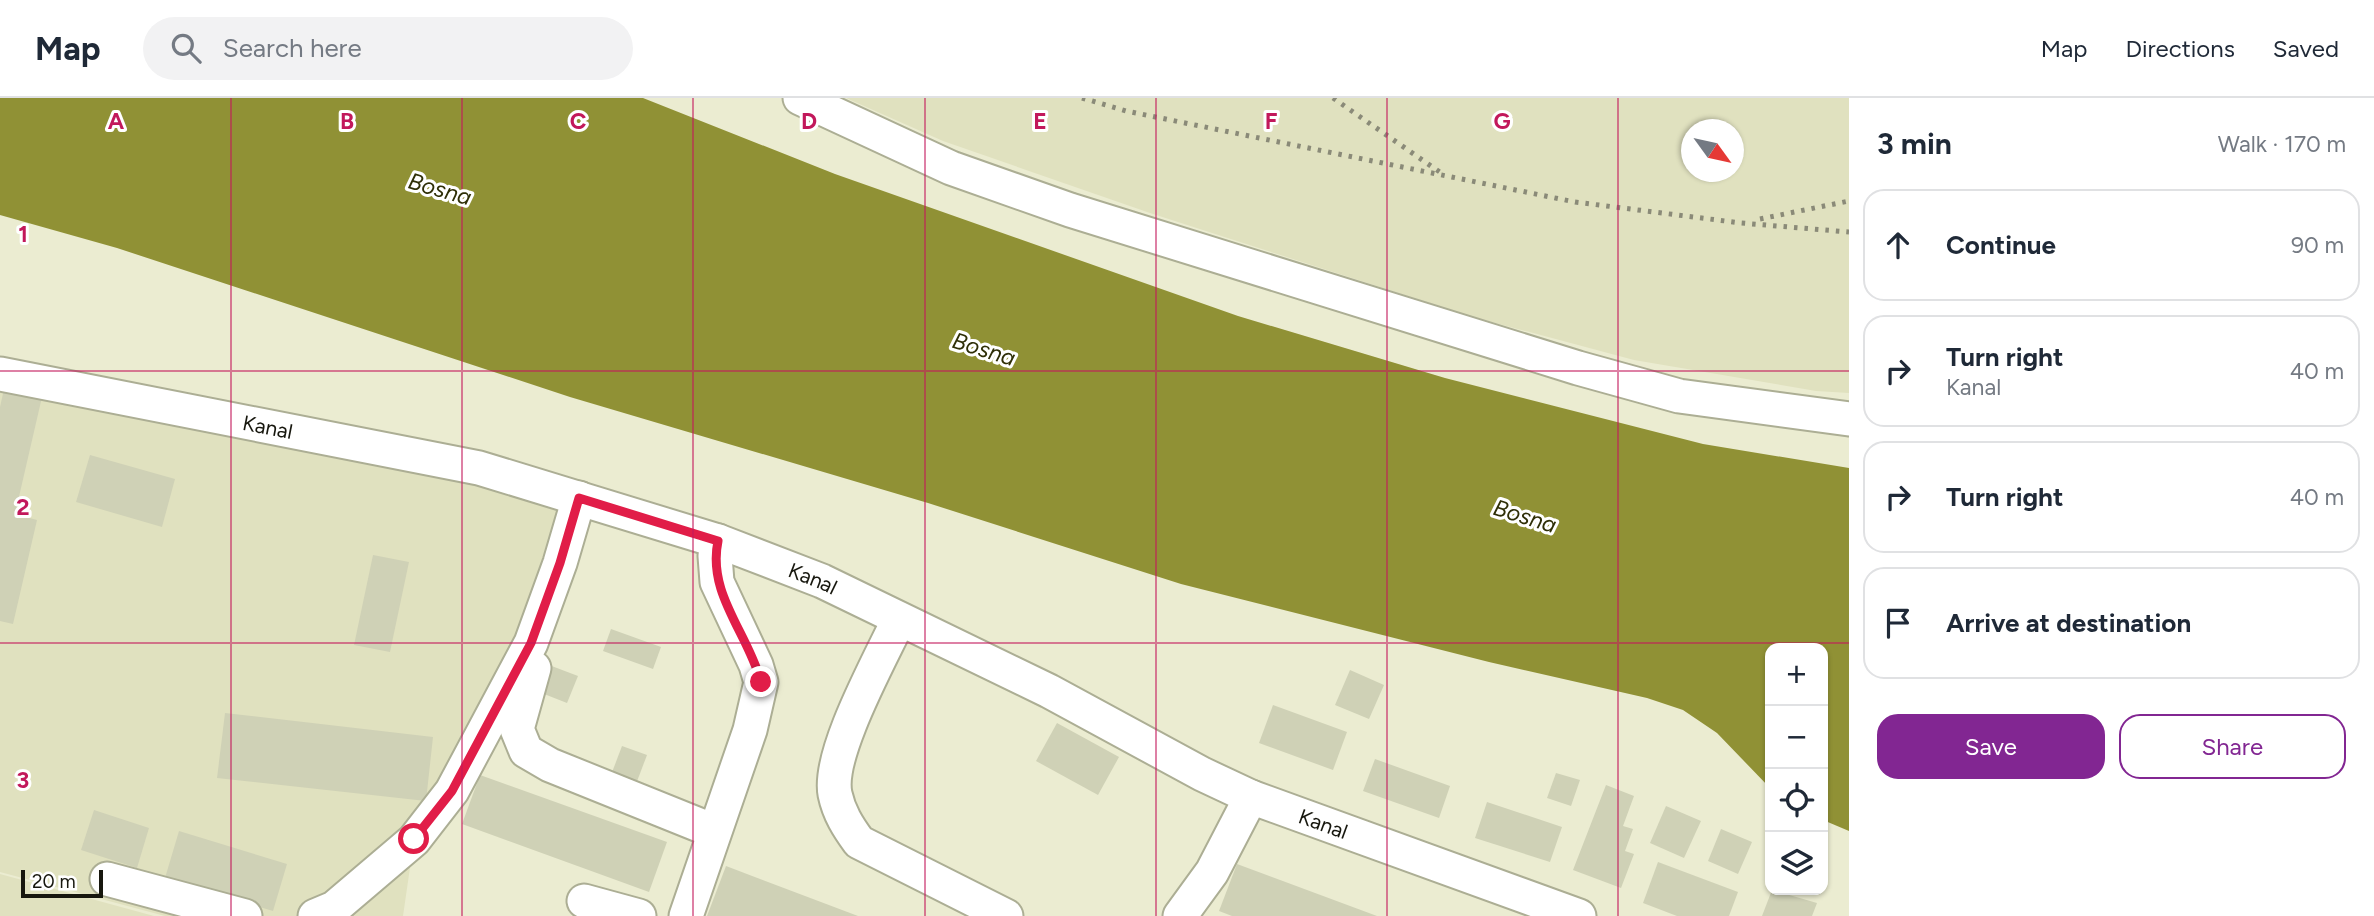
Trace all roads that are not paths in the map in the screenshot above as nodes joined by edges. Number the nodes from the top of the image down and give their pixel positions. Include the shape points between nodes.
1 (800, 98) edge
2 (0, 374) edge
3 (1849, 419) edge
4 (579, 498) junction
5 (718, 541) junction
6 (899, 619) junction
7 (531, 643) junction
8 (1251, 797) junction
9 (714, 831) junction
10 (107, 879) dead end
11 (584, 901) dead end
12 (245, 916) edge
13 (315, 916) edge
14 (639, 916) edge
15 (686, 916) edge
16 (1006, 916) edge
17 (1180, 916) edge
18 (1579, 916) edge

1 - 3 street via 951,168 1070,210 1578,368 1679,396
2 - 4 street, Kanal via 479,468
4 - 5 street, Kanal
4 - 7 street
5 - 6 street, Kanal via 822,581
5 - 9 street via 717,582 761,682 750,730
6 - 8 street, Kanal
6 - 16 street via 838,757 834,792 845,824 859,842
7 - 9 street via 537,655 517,729 526,751
7 - 13 street via 452,791 422,830 334,908
8 - 17 street via 1212,872
8 - 18 street, Kanal
9 - 15 street
10 - 12 street
11 - 14 street

